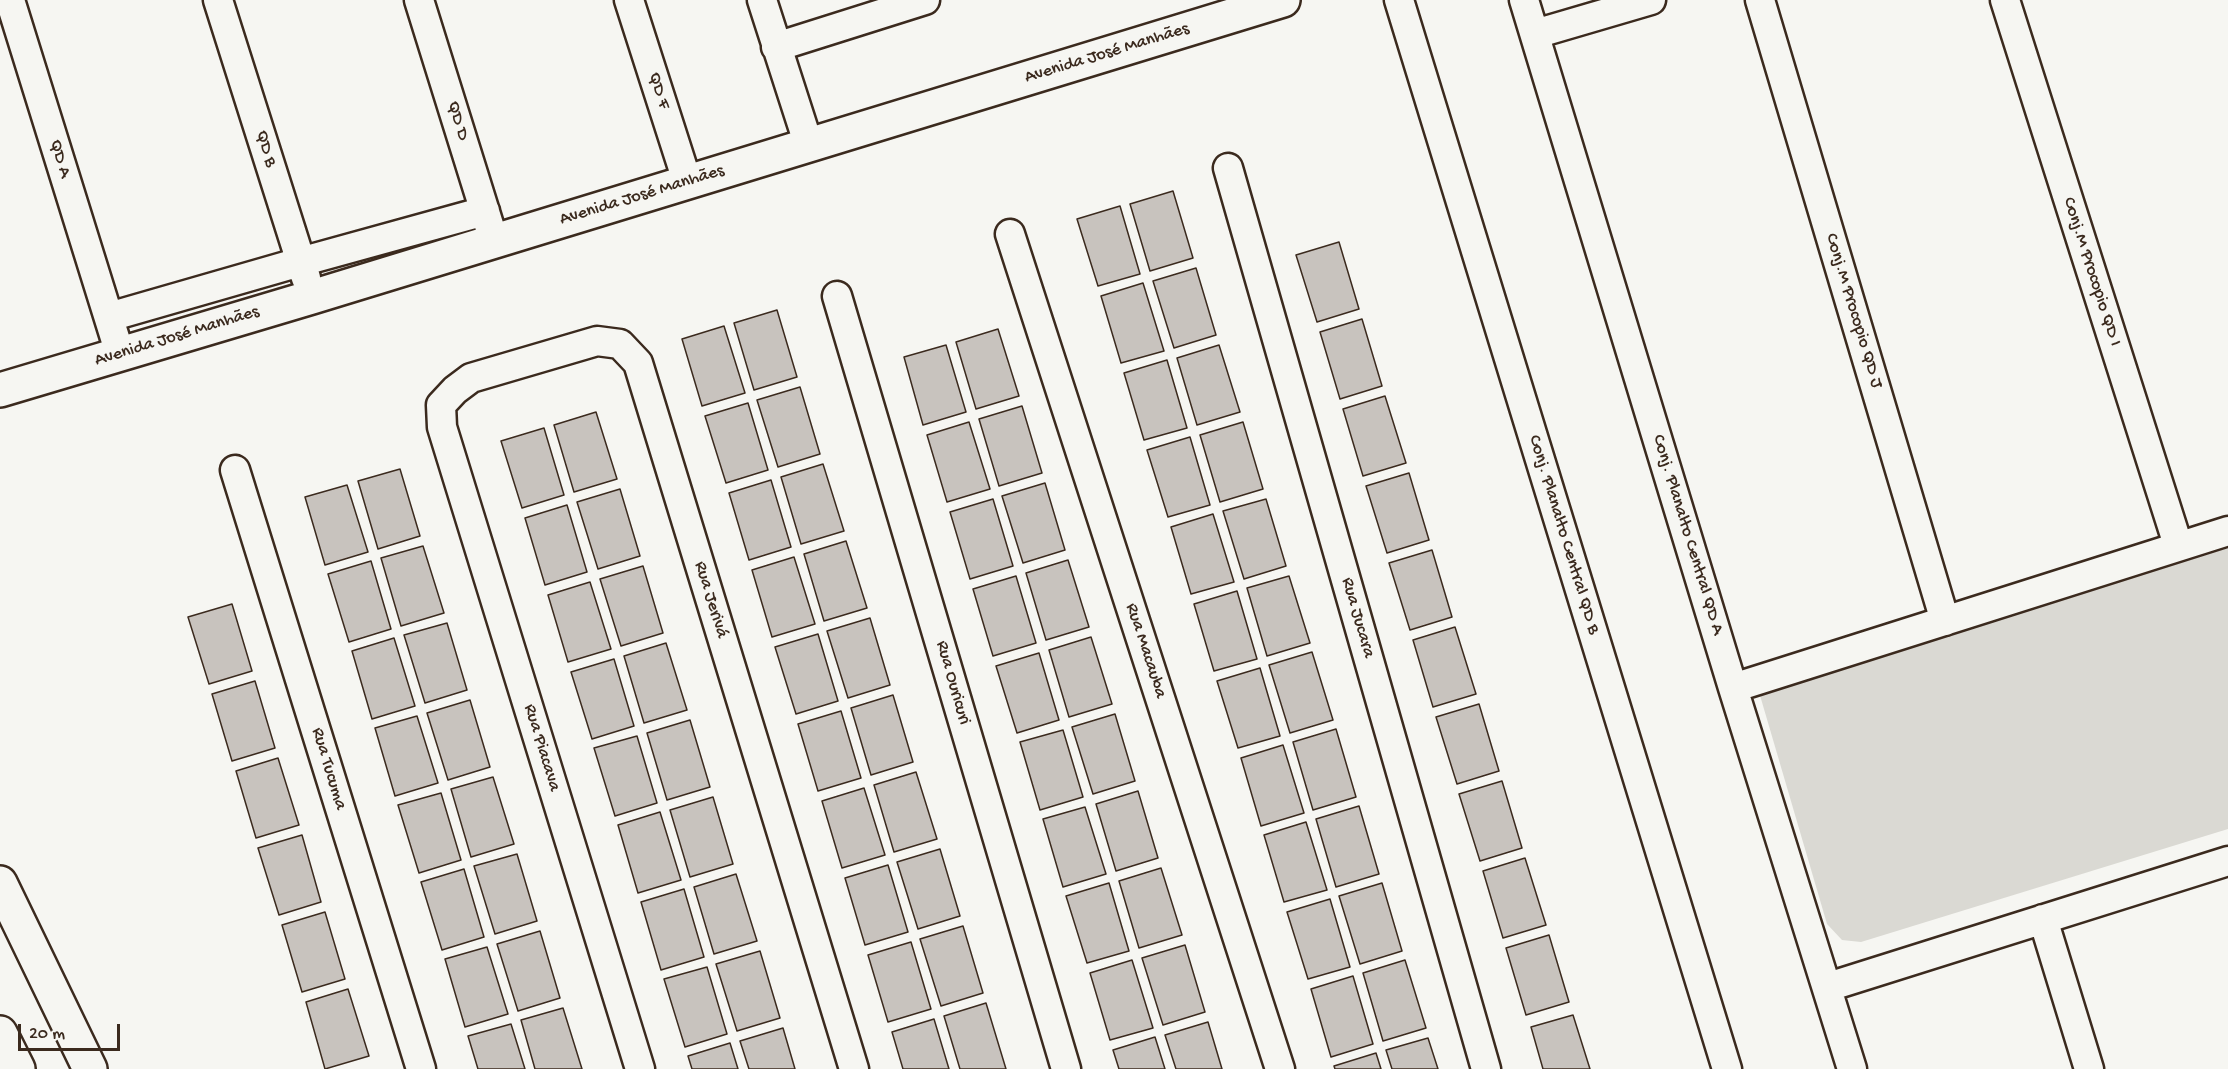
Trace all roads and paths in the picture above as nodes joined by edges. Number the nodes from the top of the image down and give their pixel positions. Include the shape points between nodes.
1 (10, 0) edge
2 (218, 0) edge
3 (419, 0) edge
4 (629, 0) edge
5 (762, 0) edge
6 (925, 0) edge
7 (1283, 0) edge
8 (1399, 0) edge
9 (1524, 0) edge
10 (1651, 0) edge
11 (1760, 0) edge
12 (2005, 0) edge
13 (1535, 34) junction
14 (776, 47) junction
15 (809, 146) junction
16 (1228, 168) dead end
17 (687, 181) junction
18 (490, 227) junction
19 (1010, 234) dead end
20 (300, 262) junction
21 (837, 296) dead end
22 (312, 297) junction
23 (109, 317) junction
24 (120, 354) junction
25 (0, 390) edge
26 (442, 427) joint
27 (234, 470) dead end
28 (2228, 531) edge
29 (2178, 545) junction
30 (1946, 621) junction
31 (1733, 688) junction
32 (2228, 861) edge
33 (0, 883) edge
34 (2043, 919) junction
35 (1828, 987) junction
36 (0, 1033) edge
37 (18, 1069) edge
38 (90, 1069) edge
39 (422, 1069) edge
40 (640, 1069) edge
41 (854, 1069) edge
42 (1066, 1069) edge
43 (1280, 1069) edge
44 (1486, 1069) edge
45 (1727, 1069) edge
46 (1852, 1069) edge
47 (2089, 1069) edge

1 - 23 street, QD A
2 - 20 street, QD B
3 - 18 street, QD D
4 - 17 street, QD F
5 - 14 street
6 - 14 street
7 - 15 street, Avenida José Manhães
8 - 45 street, Conj. Planalto Central QD B
9 - 13 street, Conj. Planalto Central QD A
10 - 13 street
11 - 30 street, Conj.M Procopio QD J
12 - 29 street, Conj.M Procopio QD I
13 - 31 street, Conj. Planalto Central QD A
14 - 15 street
15 - 17 street, Avenida José Manhães
16 - 44 street, Rua Jucara
17 - 18 street, Avenida José Manhães
18 - 20 street
18 - 22 street, Avenida José Manhães
19 - 43 street, Rua Macauba
20 - 22 street, QD B
20 - 23 street
21 - 42 street, Rua Ouricuri
22 - 24 street, Avenida José Manhães
23 - 24 street, QD A
24 - 25 street, Avenida José Manhães
26 - 40 street, Rua Piacava
26 - 41 street, Rua Jerivá via 441,405 471,378 597,341 620,344 638,363
27 - 39 street, Rua Tucuma
28 - 29 street
29 - 30 street
30 - 31 street
31 - 35 street, Conj. Planalto Central QD A
32 - 34 street
33 - 38 street
34 - 35 street
34 - 47 street
35 - 46 street, Conj. Planalto Central QD A
36 - 37 street

